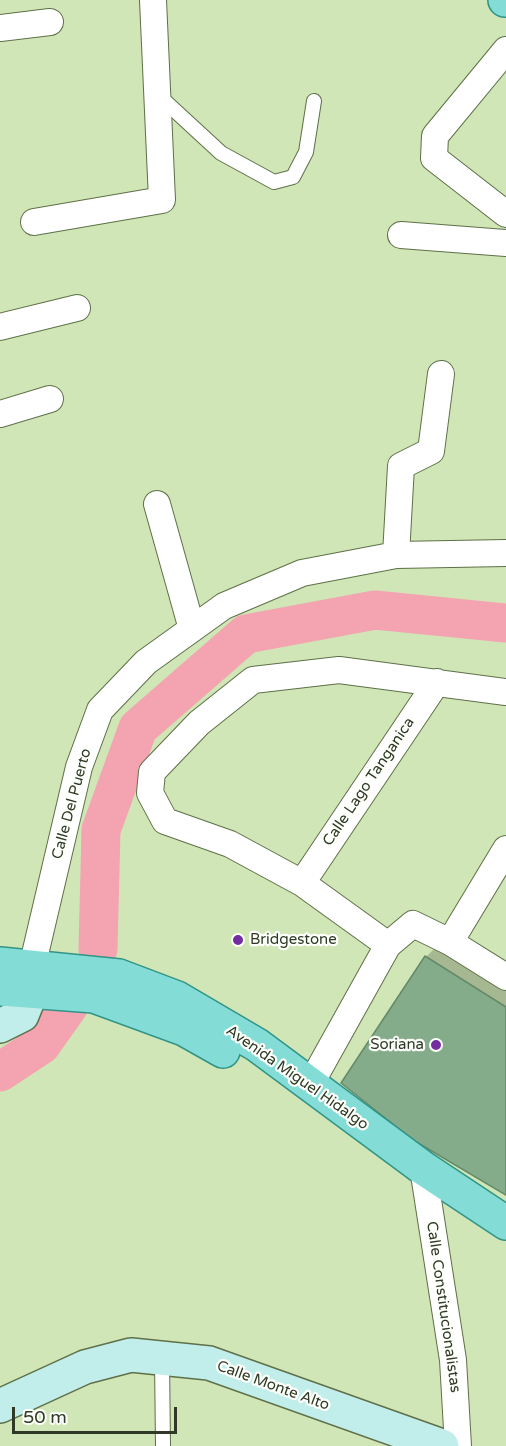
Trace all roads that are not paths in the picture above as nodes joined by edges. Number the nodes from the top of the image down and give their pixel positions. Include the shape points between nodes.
1 (153, 0) edge
2 (50, 22) dead end
3 (0, 28) edge
4 (506, 50) edge
5 (157, 94) junction
6 (314, 101) dead end
7 (506, 214) edge
8 (34, 222) dead end
9 (401, 235) dead end
10 (506, 243) edge
11 (76, 308) dead end
12 (0, 327) edge
13 (441, 374) dead end
14 (50, 399) dead end
15 (0, 414) edge
16 (158, 504) dead end
17 (506, 553) edge
18 (396, 555) junction
19 (192, 630) junction
20 (437, 682) junction
21 (506, 692) edge
22 (506, 849) edge
23 (302, 883) junction
24 (450, 942) junction
25 (388, 945) junction
26 (18, 968) edge
27 (506, 977) edge
28 (0, 989) edge
29 (0, 1026) edge
30 (310, 1085) junction
31 (425, 1181) junction
32 (506, 1223) edge
33 (506, 1246) edge
34 (162, 1358) junction
35 (0, 1406) edge
36 (163, 1446) edge
37 (442, 1446) edge
38 (458, 1446) edge

1 - 5 street
2 - 3 street
4 - 7 street via 435,136 434,158
5 - 6 lane via 221,153 274,182 292,177 306,152
5 - 8 street via 162,200
9 - 10 street
11 - 12 street
13 - 18 street via 432,451 401,466
14 - 15 street
16 - 19 street
17 - 18 street, Calle Del Puerto
18 - 19 street, Calle Del Puerto via 302,573 224,606
19 - 26 street, Calle Del Puerto via 146,662 100,710
20 - 21 street
20 - 23 street, Calle Lago Tanganica
20 - 23 street via 339,670 253,680 199,723 152,772 150,793 165,821 230,844
22 - 24 street
23 - 25 street
24 - 25 street via 413,924
24 - 27 street
25 - 30 street
26 - 28 main road, Avenida Miguel Hidalgo
26 - 29 street via 22,1015
26 - 30 main road, Avenida Miguel Hidalgo via 119,976 177,998 257,1045
26 - 31 main road, Avenida Miguel Hidalgo via 184,1029 257,1069
30 - 31 main road, Avenida Miguel Hidalgo
31 - 32 main road, Avenida Miguel Hidalgo
31 - 33 main road, Avenida Miguel Hidalgo
31 - 38 street, Calle Constitucionalistas via 453,1360
34 - 35 street, Calle Monte Alto via 131,1355 85,1367
34 - 36 lane
34 - 37 street, Calle Monte Alto via 209,1363

